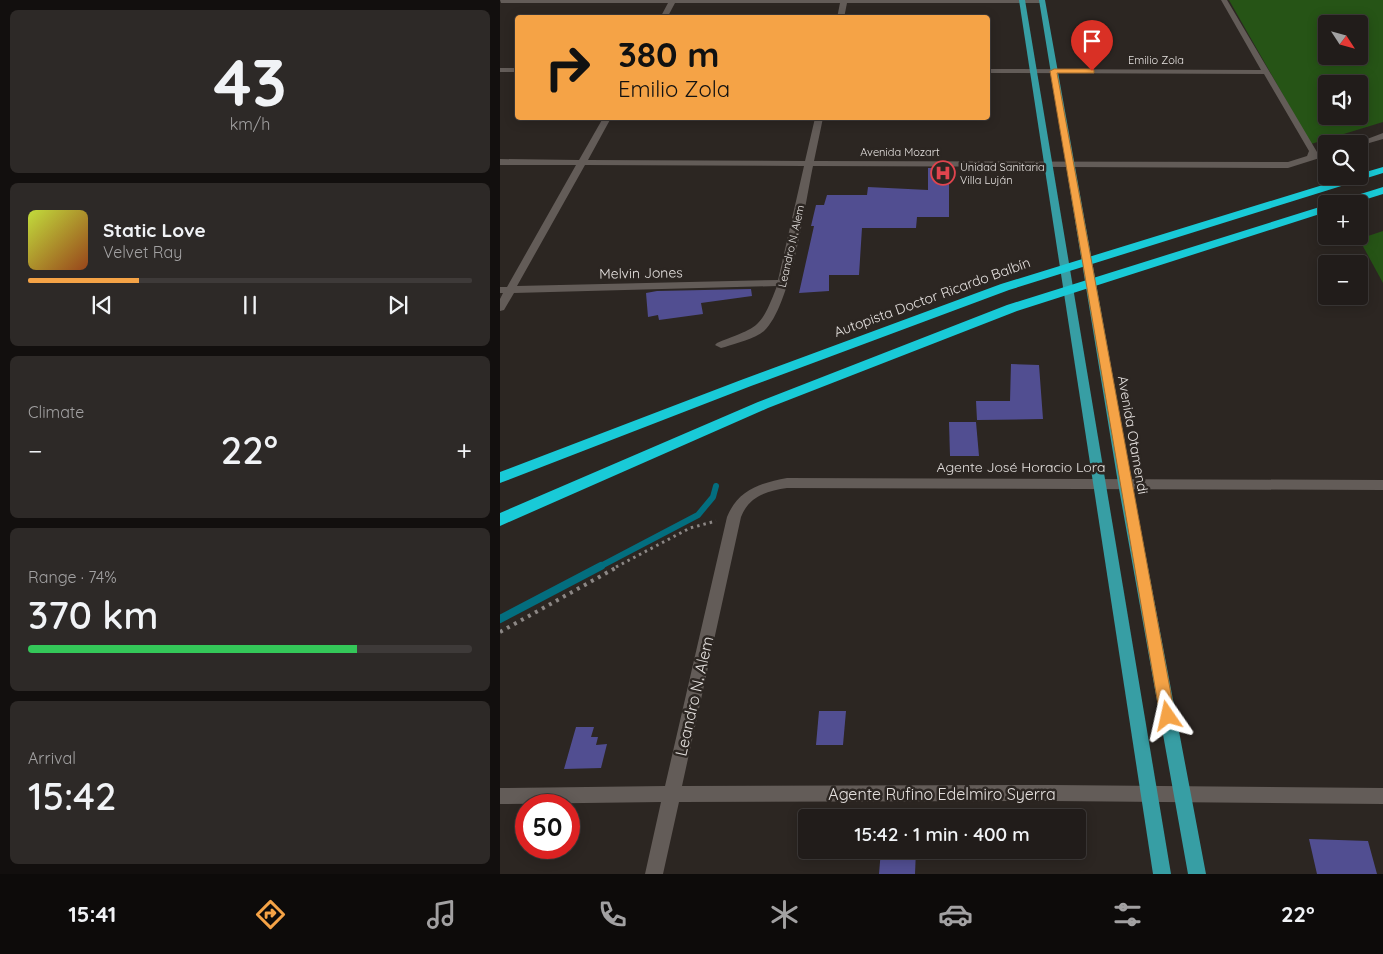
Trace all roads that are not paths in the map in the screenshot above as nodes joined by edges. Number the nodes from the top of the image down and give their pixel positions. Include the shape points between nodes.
1 (673, 0) edge
2 (1022, 0) edge
3 (1042, 0) edge
4 (1224, 0) edge
5 (501, 1) edge
6 (844, 1) edge
7 (665, 15) edge
8 (841, 15) edge
9 (500, 70) edge
10 (515, 70) edge
11 (990, 71) edge
12 (1034, 71) junction
13 (1054, 71) junction
14 (1265, 72) junction
15 (606, 120) edge
16 (818, 120) edge
17 (1383, 136) edge
18 (1368, 141) edge
19 (1318, 155) edge
20 (1311, 156) junction
21 (500, 162) edge
22 (582, 162) junction
23 (810, 162) junction
24 (1049, 164) junction
25 (1070, 164) junction
26 (1383, 170) edge
27 (1383, 190) edge
28 (1367, 195) edge
29 (1318, 211) edge
30 (783, 283) junction
31 (506, 290) edge
32 (500, 308) edge
33 (721, 345) dead end
34 (501, 478) edge
35 (1101, 483) junction
36 (1125, 483) junction
37 (1383, 485) edge
38 (734, 517) joint
39 (500, 520) edge
40 (1182, 793) junction
41 (671, 794) junction
42 (1150, 794) junction
43 (500, 796) edge
44 (1383, 796) edge
45 (654, 874) edge
46 (1162, 874) edge
47 (1197, 874) edge

1 - 5 street
1 - 6 street
1 - 7 street
2 - 3 street
2 - 6 street
2 - 12 main road
3 - 13 main road, Avenida Otamendi
4 - 14 street
6 - 8 street
9 - 10 street
11 - 12 street, Emilio Zola
12 - 13 street, Emilio Zola
12 - 24 main road
13 - 14 street, Emilio Zola
13 - 25 main road, Avenida Otamendi
14 - 20 street via 1313,151
15 - 22 street
16 - 23 street, Leandro N. Alem
17 - 18 street
19 - 20 street
20 - 25 street, Avenida Mozart via 1288,164
21 - 22 street, Avenida Mozart
22 - 23 street, Avenida Mozart
22 - 31 street
23 - 24 street, Avenida Mozart
23 - 30 street, Leandro N. Alem
24 - 25 street, Avenida Mozart
24 - 35 main road
25 - 36 main road, Avenida Otamendi
26 - 34 highway, Autopista Doctor Ricardo Balbín via 1005,287
27 - 28 highway
29 - 39 highway via 1012,308 763,405
30 - 31 street, Melvin Jones
30 - 33 street, Leandro N. Alem via 770,317 758,330
31 - 32 street
35 - 36 street, Agente José Horacio Lora
35 - 38 street, Agente José Horacio Lora via 787,483 765,487 746,496
35 - 42 main road
36 - 37 street, Agente José Horacio Lora
36 - 40 main road, Avenida Otamendi
38 - 41 street, Leandro N. Alem
40 - 42 street, Agente Rufino Edelmiro Syerra
40 - 44 street, Agente Rufino Edelmiro Syerra
40 - 47 main road, Avenida Otamendi
41 - 42 street, Agente Rufino Edelmiro Syerra
41 - 43 street, Agente Rufino Edelmiro Syerra
41 - 45 street, Leandro N. Alem
42 - 46 main road

